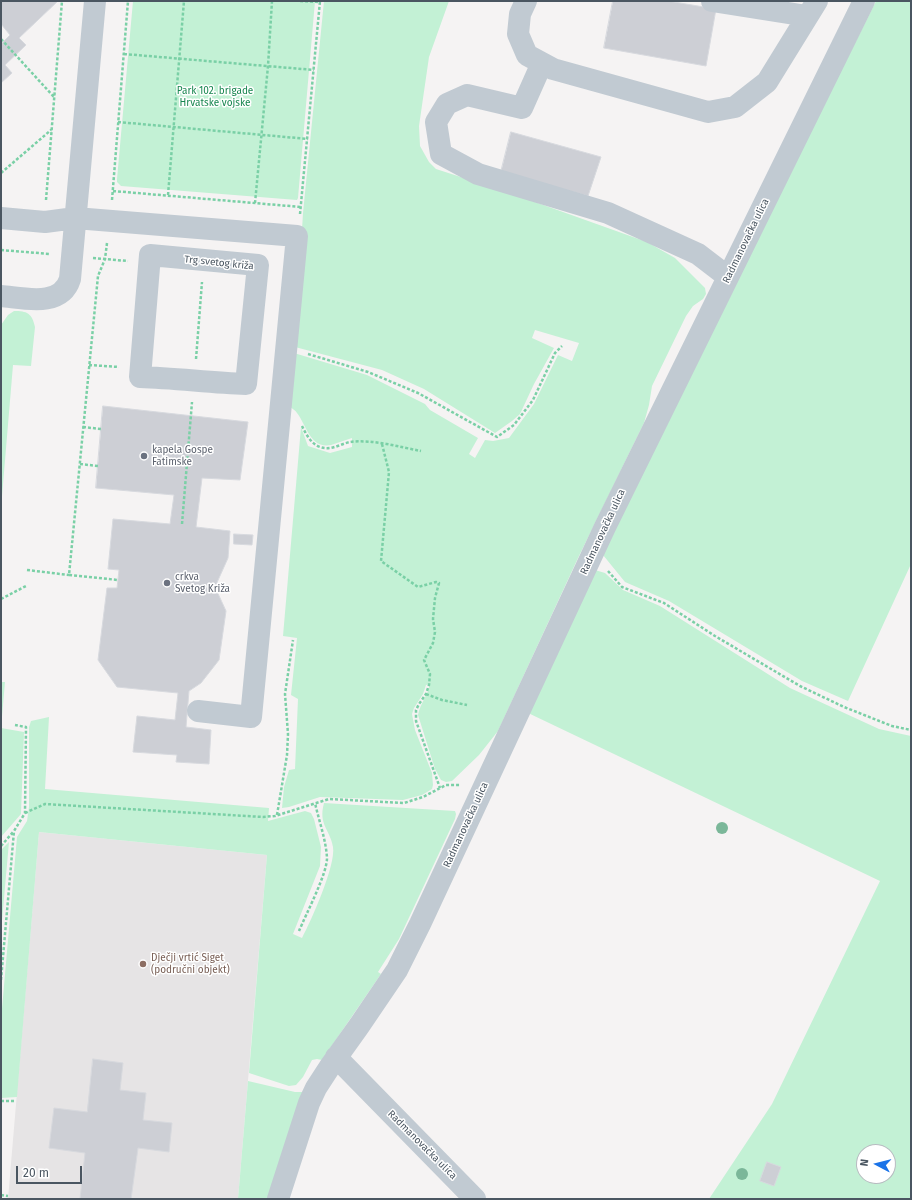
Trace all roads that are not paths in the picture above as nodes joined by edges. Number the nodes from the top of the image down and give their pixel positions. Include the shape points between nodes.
1 (95, 1) edge
2 (712, 1) edge
3 (864, 1) edge
4 (520, 5) edge
5 (812, 8) edge
6 (542, 63) junction
7 (1, 218) edge
8 (76, 218) junction
9 (728, 277) junction
10 (1, 296) edge
11 (194, 380) joint
12 (198, 711) dead end
13 (336, 1057) junction
14 (278, 1199) edge
15 (475, 1199) edge

1 - 8 street
2 - 5 street
3 - 9 street, Radmanovačka ulica
4 - 6 street via 518,34 527,55
5 - 6 street via 767,82 735,107 708,112 553,69
6 - 9 street via 522,108 467,95 447,104 436,122 441,154 478,174 608,212 698,254
7 - 8 street via 45,222
8 - 10 street via 68,286 52,298
8 - 12 street via 297,236 252,717
9 - 13 street, Radmanovačka ulica via 592,555 397,970
11 - 11 street, Trg svetog križa via 140,377 150,255 258,265 246,384
13 - 14 street, Radmanovačka ulica via 309,1103
13 - 15 street, Radmanovačka ulica

